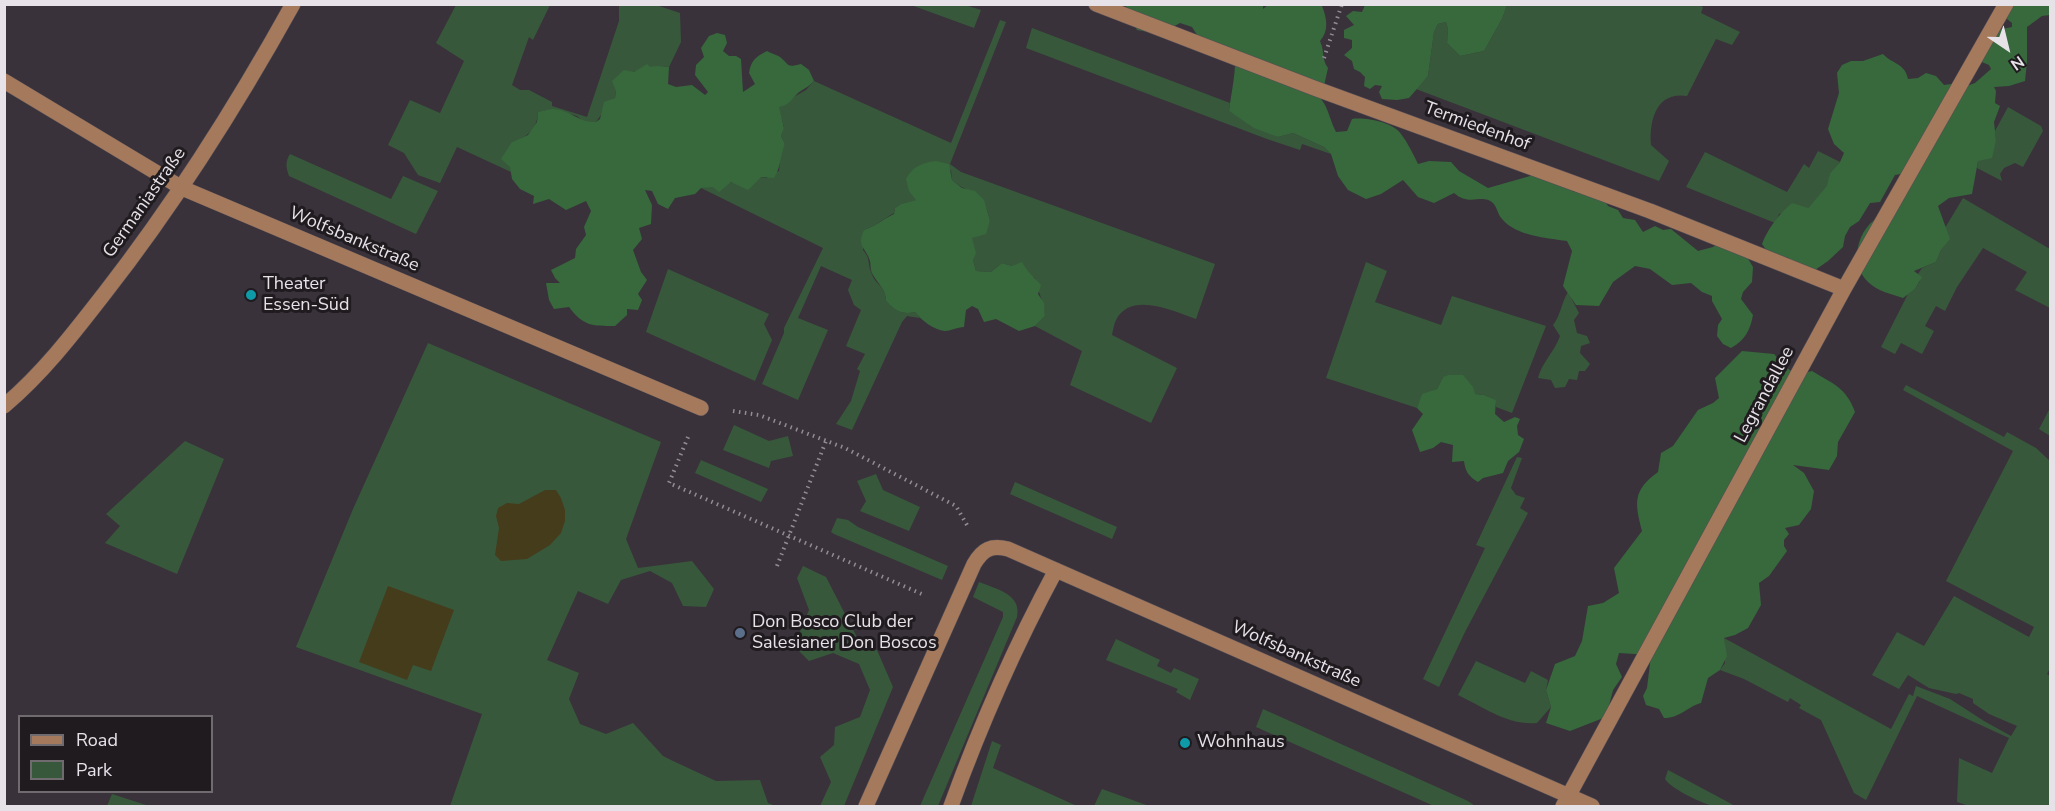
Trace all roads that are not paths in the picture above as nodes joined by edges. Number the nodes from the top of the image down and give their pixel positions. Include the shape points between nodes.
1 (293, 4) edge
2 (1096, 4) edge
3 (2006, 4) edge
4 (4, 81) edge
5 (182, 188) junction
6 (1844, 289) junction
7 (4, 406) edge
8 (701, 408) road end
9 (1056, 570) junction
10 (1566, 801) edge
11 (866, 807) edge
12 (951, 807) edge
13 (1592, 807) edge

1 - 5 street, Germaniastraße
2 - 6 street, Termiedenhof via 1650,210
3 - 6 street, Legrandallee
4 - 5 street, Wolfsbankstraße
5 - 7 street, Germaniastraße via 58,353
5 - 8 street, Wolfsbankstraße
6 - 10 street, Legrandallee
9 - 10 street, Wolfsbankstraße
9 - 11 street, Wolfsbankstraße via 1000,547 983,551
9 - 12 street via 1023,635
10 - 13 street, Wolfsbankstraße

